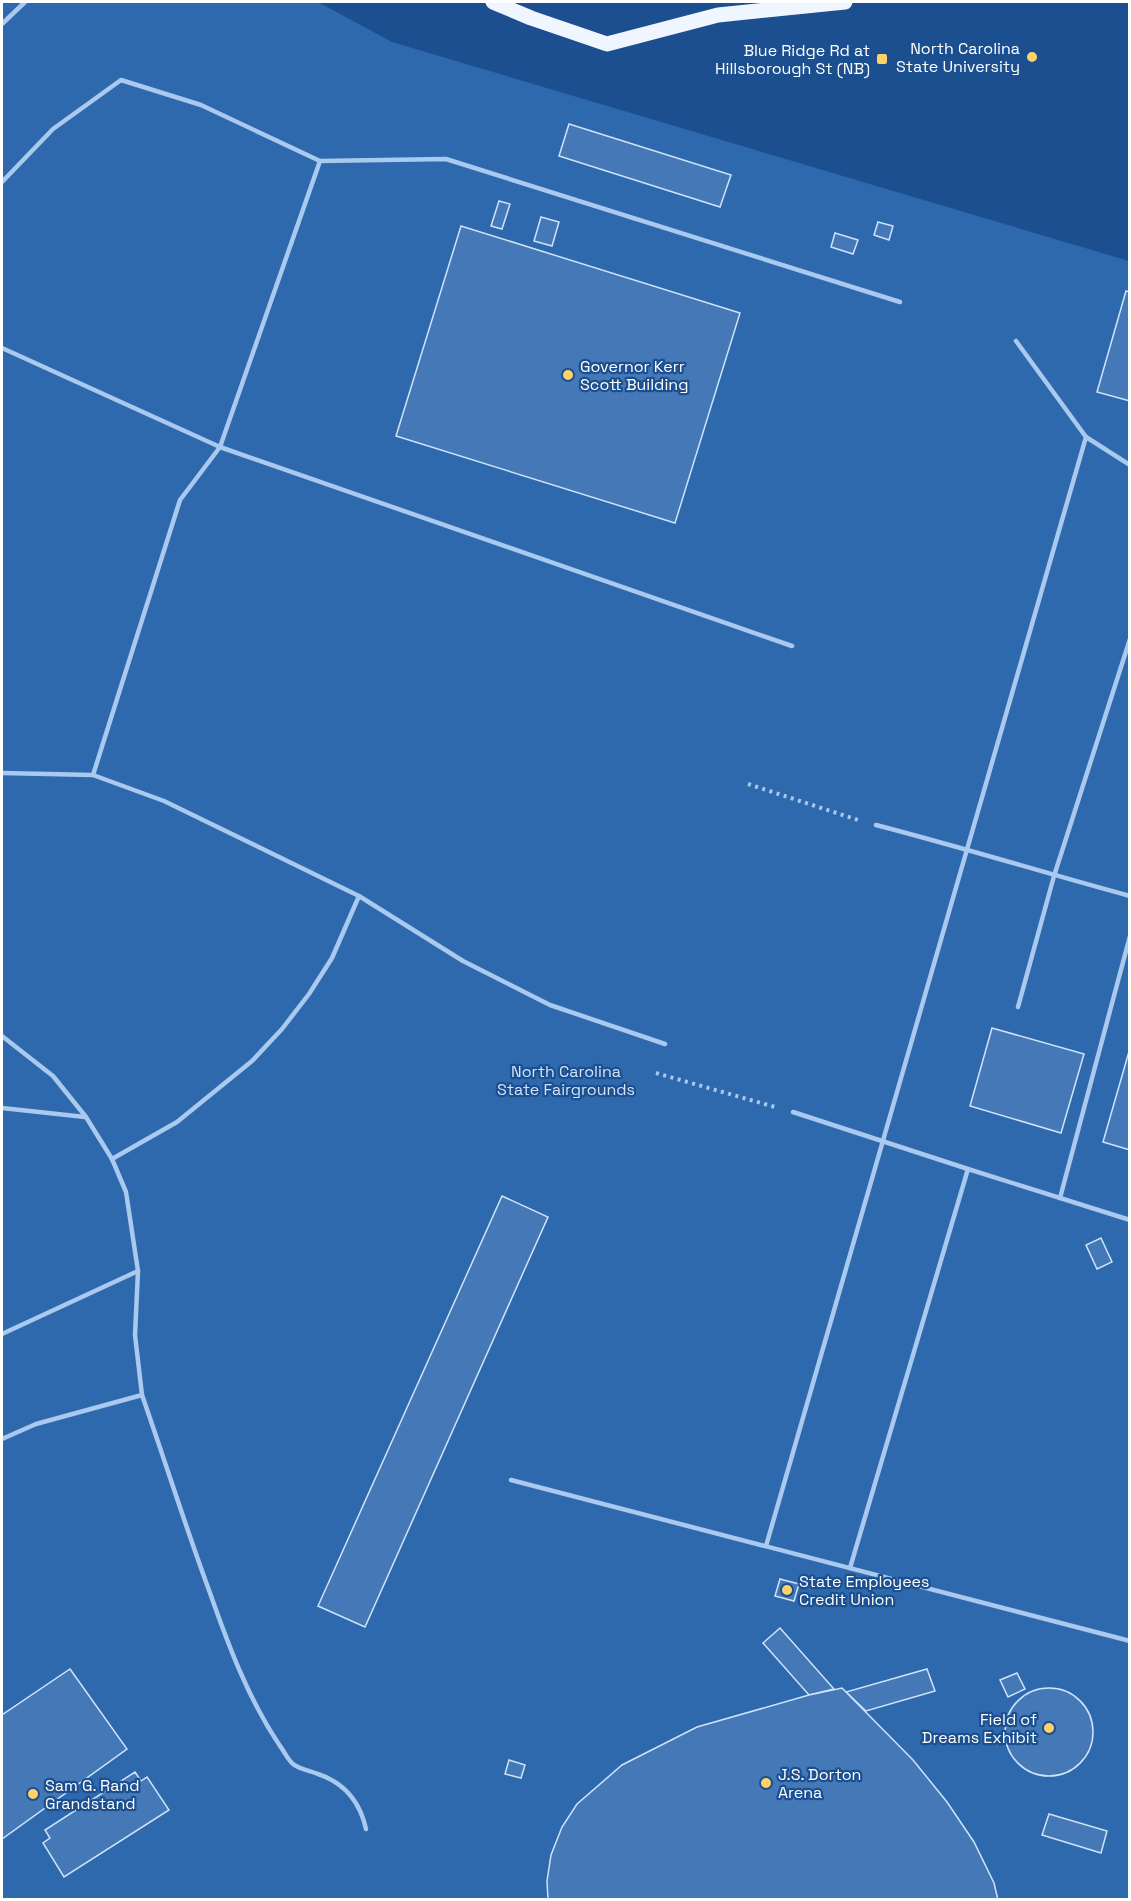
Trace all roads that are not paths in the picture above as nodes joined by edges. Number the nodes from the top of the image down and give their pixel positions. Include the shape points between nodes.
1 (25, 2) edge
2 (493, 2) edge
3 (845, 2) edge
4 (2, 24) edge
5 (320, 161) junction
6 (2, 182) edge
7 (900, 302) dead end
8 (1016, 341) dead end
9 (2, 348) edge
10 (1086, 437) junction
11 (220, 447) junction
12 (1130, 465) edge
13 (1130, 639) edge
14 (792, 646) dead end
15 (2, 773) edge
16 (93, 775) junction
17 (876, 825) road end
18 (968, 849) junction
19 (1054, 876) junction
20 (360, 896) junction
21 (1130, 896) edge
22 (1130, 936) edge
23 (1018, 1007) dead end
24 (2, 1036) edge
25 (665, 1044) dead end
26 (2, 1108) edge
27 (793, 1112) road end
28 (86, 1117) junction
29 (884, 1140) junction
30 (112, 1159) junction
31 (968, 1169) junction
32 (1060, 1198) junction
33 (1130, 1220) edge
34 (138, 1271) junction
35 (2, 1334) edge
36 (142, 1395) junction
37 (2, 1439) edge
38 (511, 1480) dead end
39 (766, 1546) junction
40 (850, 1568) junction
41 (1130, 1641) edge
42 (366, 1829) dead end

1 - 4 lane
2 - 3 main road via 607,44 718,15
5 - 6 lane via 201,105 121,80 53,129
5 - 7 lane via 446,159
5 - 11 lane
8 - 10 lane
9 - 11 lane
10 - 12 lane
10 - 18 lane
11 - 14 lane
11 - 16 lane via 180,500
13 - 19 lane
15 - 16 lane
16 - 20 lane via 164,801
17 - 18 lane
18 - 19 lane
18 - 29 lane
19 - 21 lane
19 - 23 lane
20 - 25 lane via 463,961 550,1005
20 - 30 lane via 332,958 309,994 252,1062 177,1122
22 - 32 lane
24 - 28 lane via 52,1076
26 - 28 lane
27 - 29 lane
28 - 30 lane
29 - 31 lane
29 - 39 lane
30 - 34 lane via 126,1192
31 - 32 lane
31 - 40 lane
32 - 33 lane
34 - 35 lane
34 - 36 lane via 135,1335
36 - 37 lane via 36,1424
36 - 42 lane via 243,1681 265,1724 293,1764 329,1777 348,1792 362,1812
38 - 39 lane
39 - 40 lane
40 - 41 lane

